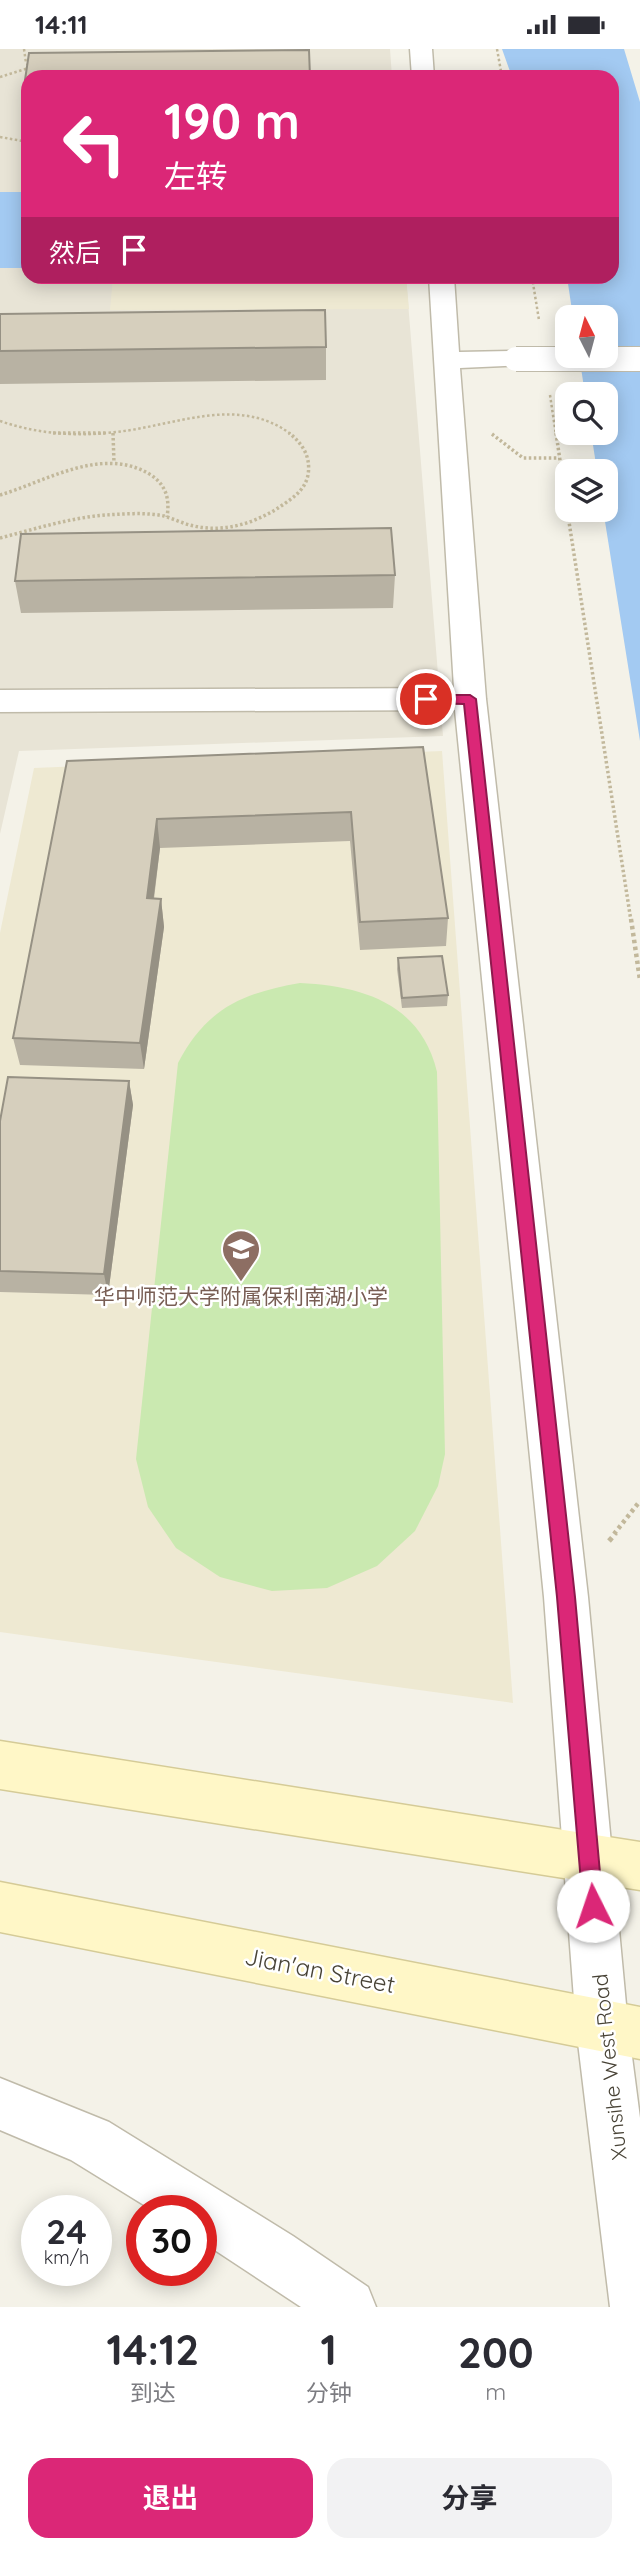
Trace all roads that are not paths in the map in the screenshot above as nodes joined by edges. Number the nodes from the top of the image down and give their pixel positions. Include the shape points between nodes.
1 (421, 49) edge
2 (422, 70) edge
3 (442, 284) edge
4 (640, 359) edge
5 (448, 360) junction
6 (470, 699) junction
7 (0, 701) edge
8 (0, 1765) edge
9 (589, 1858) junction
10 (640, 1866) edge
11 (0, 1907) edge
12 (621, 2029) edge
13 (0, 2104) edge
14 (348, 2307) edge
15 (638, 2307) edge

1 - 2 street
3 - 5 street, Xunsihe West Road
4 - 5 street, bridge
5 - 6 street, Xunsihe West Road
6 - 7 street
6 - 9 street, Xunsihe West Road via 565,1583
8 - 9 main road
9 - 10 main road
9 - 12 street, Xunsihe West Road
11 - 12 main road, Jian'an Street
12 - 15 street, Xunsihe West Road
13 - 14 street via 90,2140

